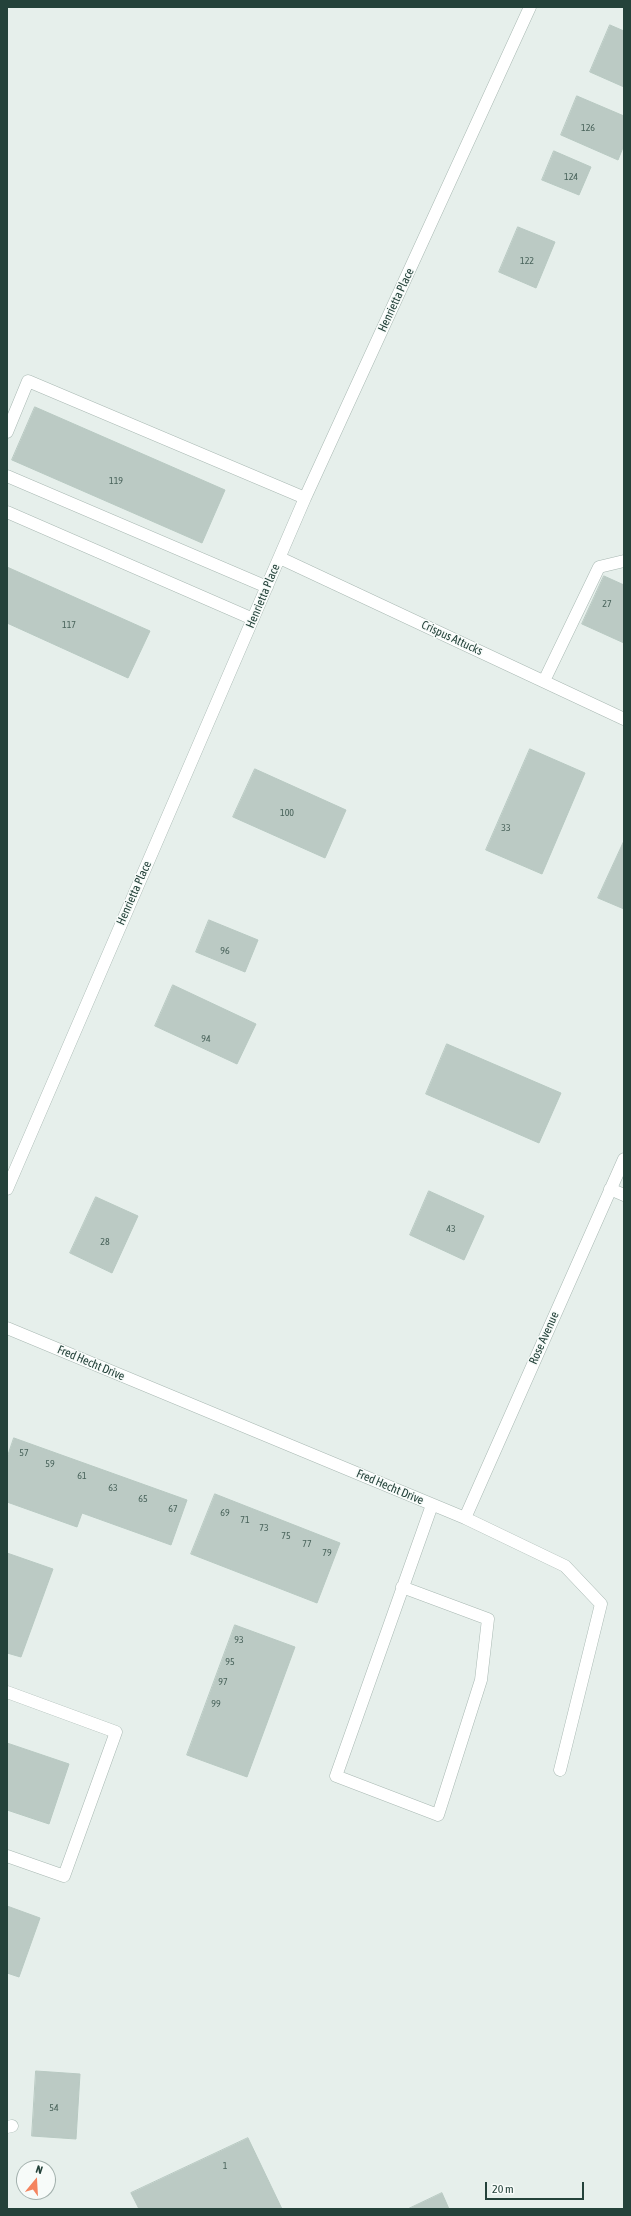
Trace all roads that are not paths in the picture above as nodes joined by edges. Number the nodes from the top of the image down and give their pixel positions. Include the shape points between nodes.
1 (530, 7) edge
2 (7, 432) edge
3 (7, 476) edge
4 (305, 498) junction
5 (7, 512) edge
6 (280, 558) junction
7 (624, 561) edge
8 (267, 587) junction
9 (253, 619) junction
10 (544, 681) junction
11 (624, 719) edge
12 (624, 1159) edge
13 (7, 1189) edge
14 (610, 1189) junction
15 (624, 1195) edge
16 (7, 1328) edge
17 (432, 1505) junction
18 (464, 1518) junction
19 (402, 1588) junction
20 (7, 1692) edge
21 (560, 1770) dead end
22 (7, 1856) edge

1 - 4 street, Henrietta Place
2 - 4 street via 28,381
3 - 8 street
4 - 6 street, Henrietta Place
5 - 9 street
6 - 8 street, Henrietta Place
6 - 10 street, Crispus Attucks
7 - 10 street via 600,567
8 - 9 street, Henrietta Place
9 - 13 street, Henrietta Place
10 - 11 street, Crispus Attucks
12 - 14 street, Rose Avenue
14 - 15 street
14 - 18 street, Rose Avenue
16 - 17 street, Fred Hecht Drive
17 - 18 street, Fred Hecht Drive
17 - 19 street
18 - 21 street, Fred Hecht Drive via 565,1566 601,1604
19 - 19 street via 336,1776 438,1815 482,1680 488,1619
20 - 22 street via 116,1732 64,1876

